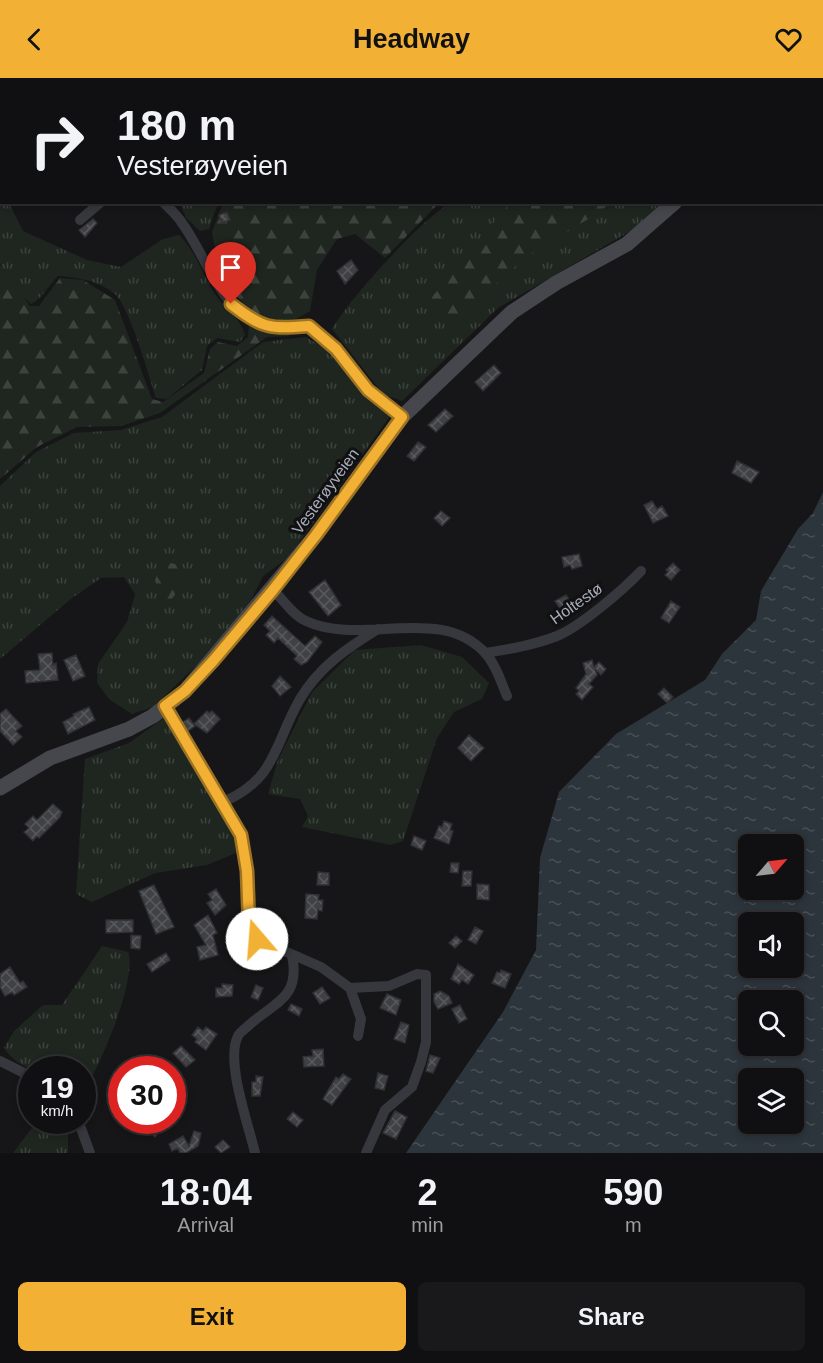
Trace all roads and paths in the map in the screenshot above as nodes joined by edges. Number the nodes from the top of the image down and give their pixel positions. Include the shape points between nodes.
1 (99, 204) edge
2 (165, 204) edge
3 (673, 204) edge
4 (80, 220) dead end
5 (402, 417) junction
6 (641, 571) dead end
7 (273, 590) junction
8 (379, 629) junction
9 (485, 653) junction
10 (507, 696) dead end
11 (165, 706) junction
12 (0, 788) edge
13 (223, 802) junction
14 (292, 956) junction
15 (350, 988) junction
16 (358, 1036) dead end
17 (0, 1061) edge
18 (18, 1070) edge
19 (83, 1134) edge
20 (90, 1153) edge
21 (255, 1153) edge
22 (366, 1153) edge

1 - 4 street
2 - 5 street via 182,222 231,304 256,323 278,328 309,326 336,349 368,390
3 - 5 main road, Vesterøyveien via 627,244 512,312
5 - 7 main road, Vesterøyveien
6 - 9 street, Holtestø via 624,589 560,635
7 - 8 street via 298,616 313,624
7 - 11 main road, Vesterøyveien via 213,661
8 - 9 street via 437,629 460,634
8 - 13 street via 342,652 320,672 300,699 269,766 247,791
9 - 10 street
11 - 12 main road, Vesterøyveien via 129,729 50,758
11 - 13 street
13 - 14 street via 244,848 251,931 257,939
14 - 15 street via 321,967
14 - 21 street via 292,985 283,1001 259,1015 238,1036 238,1092
15 - 16 street via 361,1019
15 - 22 street via 389,986 417,974 426,975 426,1042 421,1062 412,1087 385,1110
17 - 18 street
19 - 20 street

